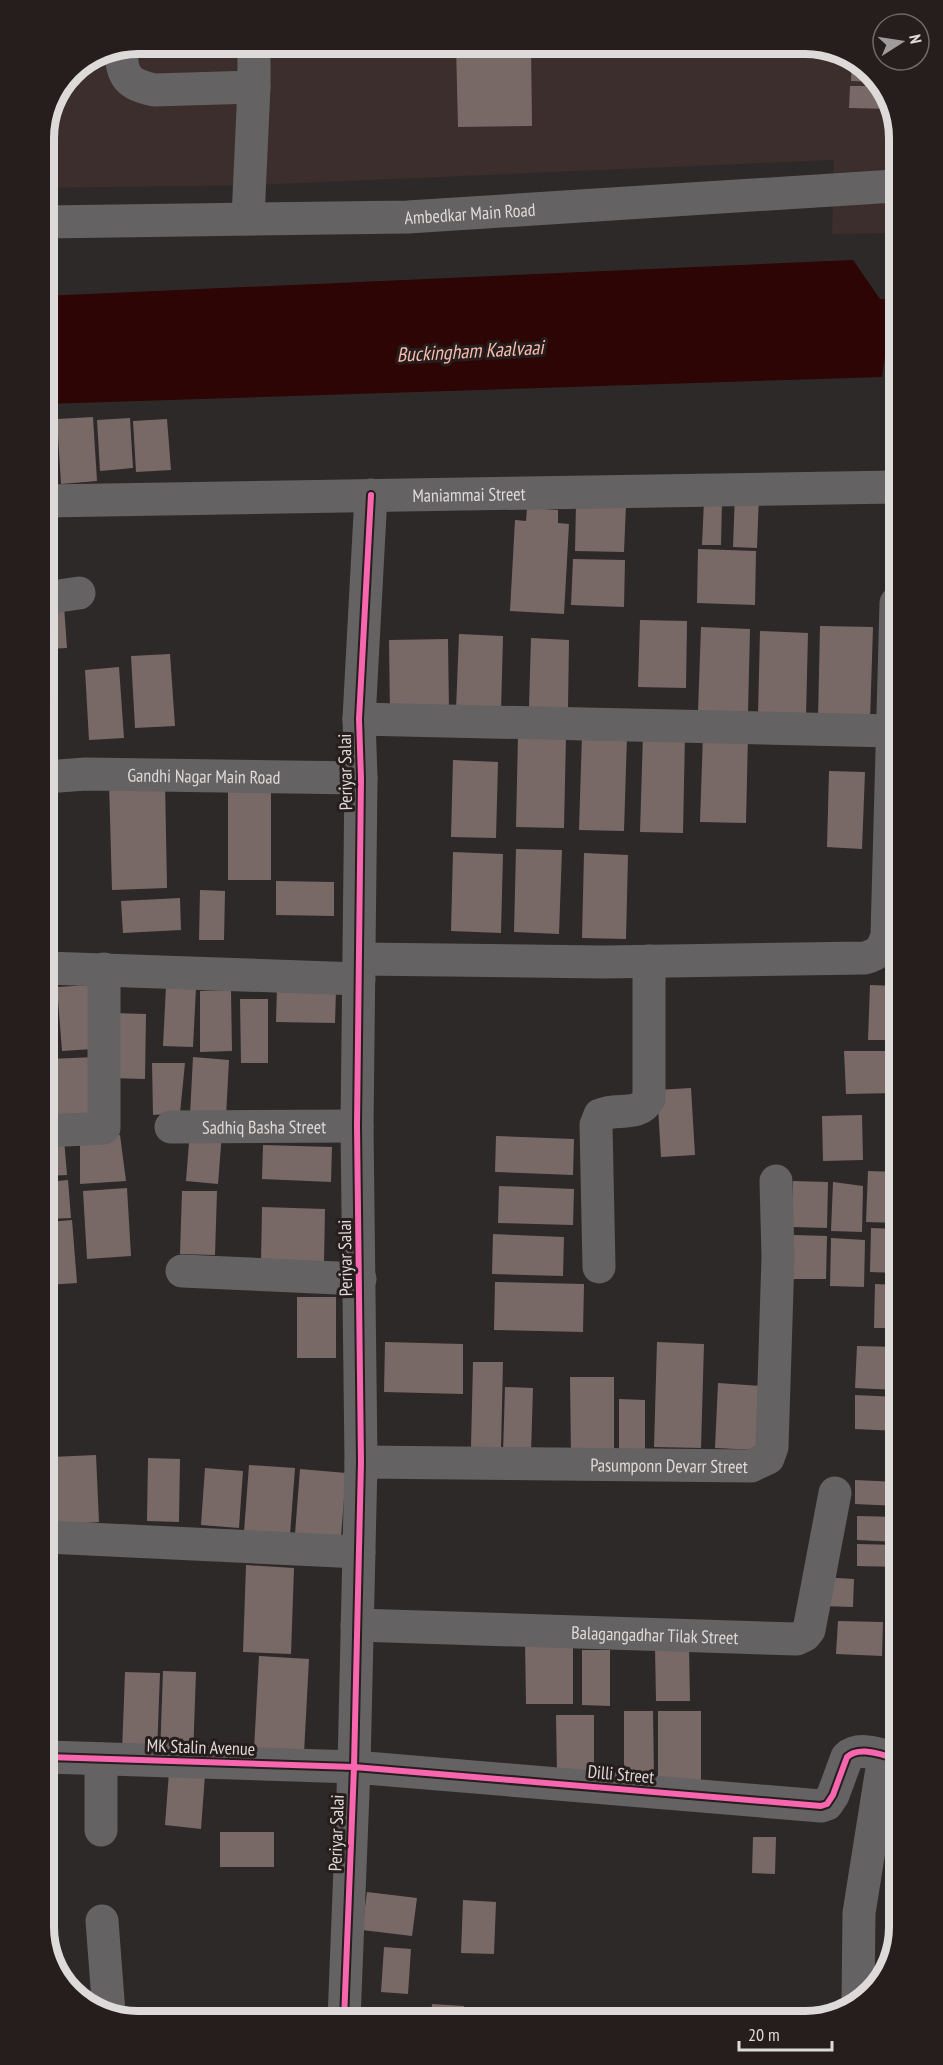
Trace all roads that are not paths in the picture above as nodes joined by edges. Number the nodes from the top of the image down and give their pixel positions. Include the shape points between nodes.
1 (254, 54) edge
2 (121, 56) edge
3 (254, 87) junction
4 (889, 186) edge
5 (248, 218) junction
6 (54, 222) edge
7 (889, 487) edge
8 (371, 495) junction
9 (54, 501) edge
10 (79, 593) dead end
11 (54, 597) edge
12 (359, 719) junction
13 (889, 731) edge
14 (54, 776) edge
15 (361, 778) junction
16 (889, 853) edge
17 (649, 961) junction
18 (54, 968) edge
19 (104, 969) junction
20 (360, 969) junction
21 (357, 1126) junction
22 (171, 1127) dead end
23 (54, 1131) edge
24 (776, 1182) dead end
25 (599, 1268) dead end
26 (182, 1271) dead end
27 (360, 1279) junction
28 (361, 1462) junction
29 (835, 1493) dead end
30 (54, 1537) edge
31 (359, 1552) junction
32 (357, 1625) junction
33 (54, 1756) edge
34 (878, 1756) edge
35 (101, 1759) junction
36 (354, 1767) junction
37 (101, 1830) dead end
38 (102, 1922) dead end
39 (858, 1992) edge
40 (107, 2005) edge
41 (344, 2011) edge

1 - 3 street
2 - 3 street via 122,71 130,82 141,87
3 - 5 street
4 - 5 street, Ambedkar Main Road via 408,218
5 - 6 street, Ambedkar Main Road
7 - 8 street, Maniammai Street
8 - 9 street, Maniammai Street
8 - 12 street, Periyar Salai
10 - 11 street
12 - 13 street
12 - 15 street, Periyar Salai
14 - 15 street, Gandhi Nagar Main Road
15 - 20 street, Periyar Salai
16 - 17 street via 887,935 876,955
17 - 20 street
17 - 25 street via 649,1099 645,1107 633,1112 608,1111 600,1115 596,1125
18 - 19 street
19 - 20 street
19 - 23 street via 104,1128
20 - 21 street, Periyar Salai
21 - 22 street, Sadhiq Basha Street
21 - 27 street, Periyar Salai
24 - 28 street, Pasumponn Devarr Street via 774,1412 768,1458 751,1466
26 - 27 street
27 - 28 street, Periyar Salai
28 - 31 street, Periyar Salai
29 - 32 street, Balagangadhar Tilak Street via 809,1630 797,1639
30 - 31 street
31 - 32 street, Periyar Salai
32 - 36 street, Periyar Salai
33 - 35 street, MK Stalin Avenue
34 - 36 street, Dilli Street via 847,1757 833,1795 821,1806
34 - 39 street via 859,1913
35 - 36 street, MK Stalin Avenue
35 - 37 street
36 - 41 street, Periyar Salai
38 - 40 street

